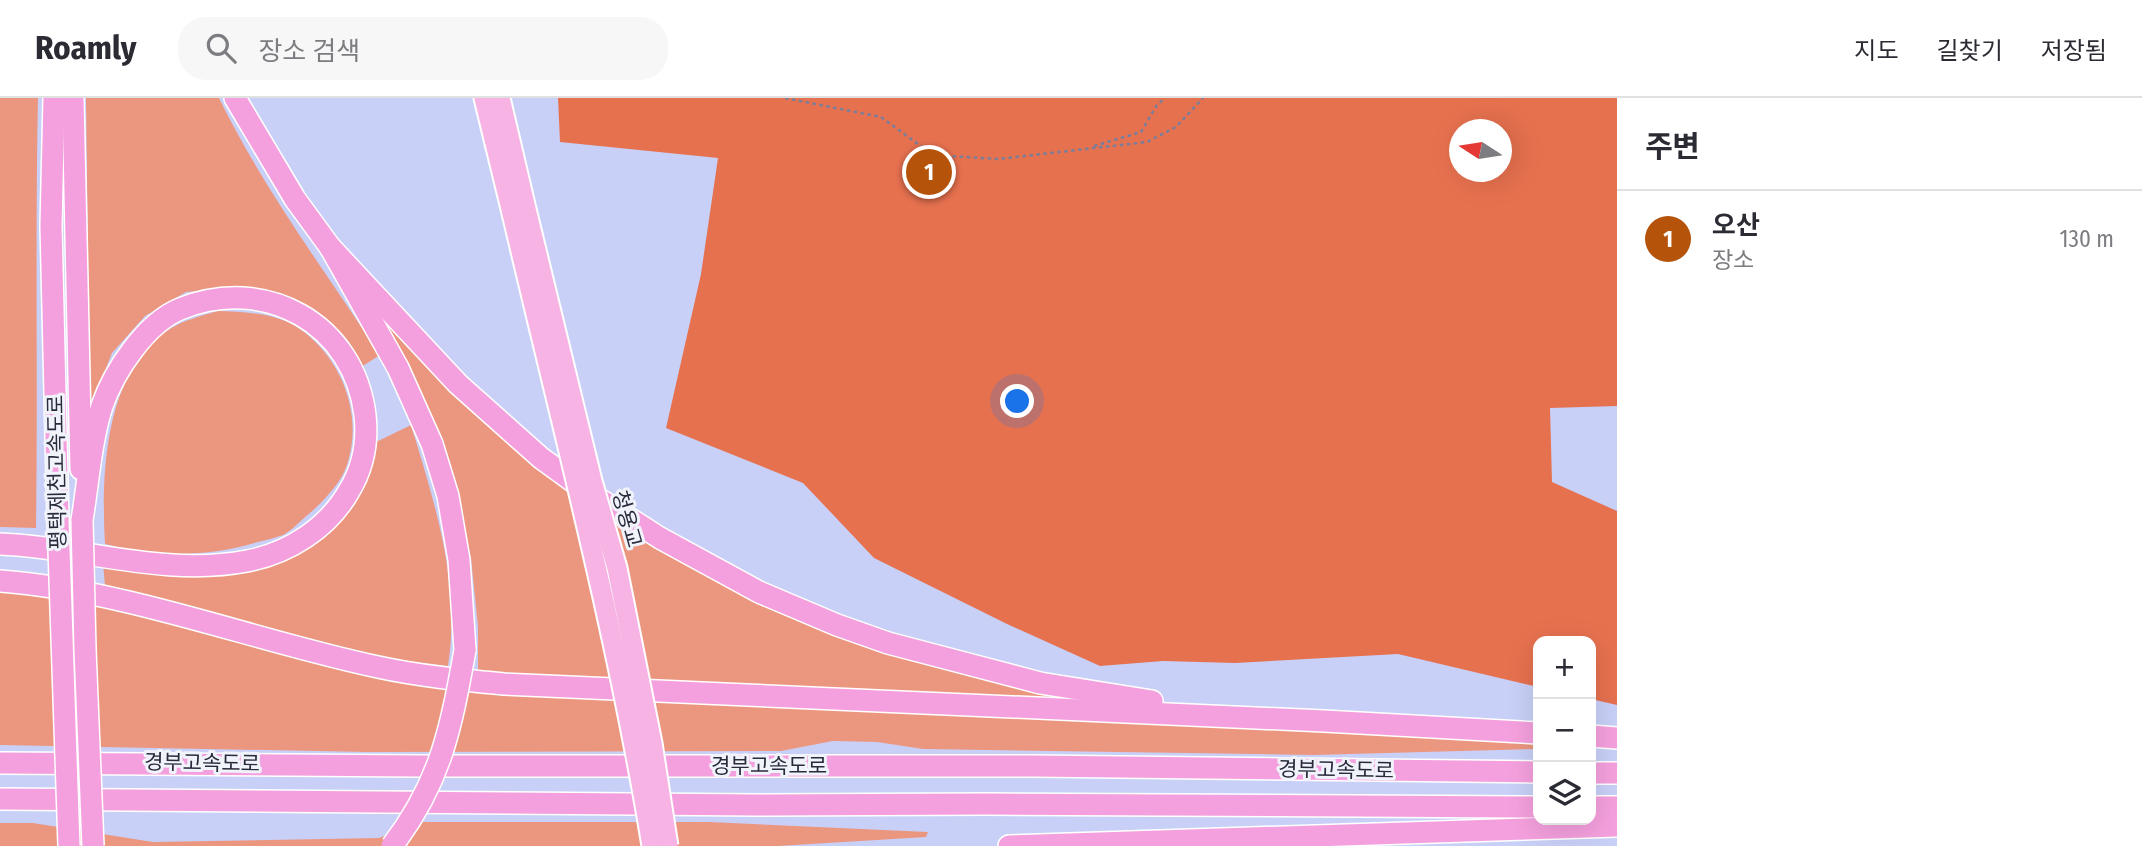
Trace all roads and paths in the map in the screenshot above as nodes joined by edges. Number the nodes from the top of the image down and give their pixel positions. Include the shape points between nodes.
1 (54, 98) edge
2 (74, 98) edge
3 (235, 98) edge
4 (484, 98) edge
5 (500, 98) edge
6 (785, 98) edge
7 (1165, 98) edge
8 (1203, 98) edge
9 (1087, 148) junction
10 (519, 211) junction
11 (330, 247) junction
12 (82, 520) junction
13 (0, 544) edge
14 (0, 581) edge
15 (1324, 721) junction
16 (1533, 733) edge
17 (1596, 736) edge
18 (1617, 738) edge
19 (0, 763) edge
20 (1533, 772) edge
21 (1596, 773) edge
22 (1617, 773) edge
23 (0, 799) edge
24 (1533, 807) edge
25 (1596, 807) edge
26 (1617, 807) edge
27 (1617, 826) edge
28 (69, 846) edge
29 (93, 846) edge
30 (392, 846) edge
31 (652, 846) edge
32 (668, 846) edge
33 (1009, 846) edge

1 - 28 highway, 평택제천고속도로, bridge via 51,226
2 - 12 highway, 평택제천고속도로
3 - 11 highway via 295,199
4 - 10 highway
5 - 10 highway
6 - 9 path via 881,117 933,155 1010,159
7 - 9 path via 1141,132
8 - 9 path via 1176,127 1147,142
10 - 31 highway, 청용교, bridge via 611,631
10 - 32 highway, 청용교, bridge via 617,568
11 - 15 highway via 457,384 541,458 660,538 759,592 888,643 1040,683 1132,699
11 - 30 highway, bridge via 398,368 432,444 460,559 465,650 452,722 432,784
12 - 13 highway via 102,406 120,368 143,338 179,309 213,299 272,302 298,312 344,355 363,404 364,454 340,507 312,534 291,546 248,561 170,566
12 - 29 highway, 평택제천고속도로, bridge
14 - 15 highway via 50,585 128,601 379,667 504,684
15 - 16 highway
17 - 18 highway
19 - 20 highway, 경부고속도로
21 - 22 highway
23 - 24 highway, 경부고속도로
25 - 26 highway
27 - 33 highway

